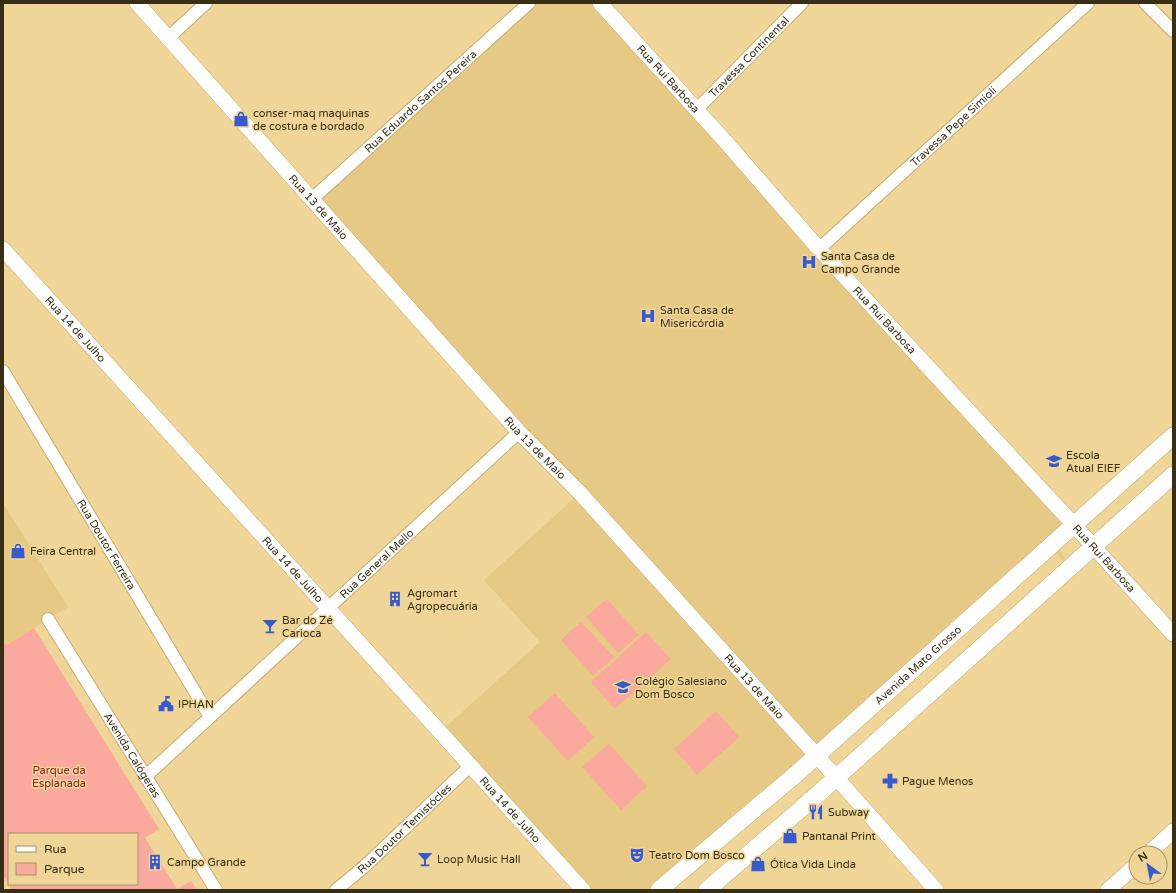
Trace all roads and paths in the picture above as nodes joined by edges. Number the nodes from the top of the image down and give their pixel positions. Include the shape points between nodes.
1 (137, 3) edge
2 (206, 3) edge
3 (529, 3) edge
4 (600, 3) edge
5 (802, 3) edge
6 (1088, 3) edge
7 (1145, 3) edge
8 (1173, 31) edge
9 (168, 38) junction
10 (696, 110) junction
11 (312, 199) junction
12 (3, 249) edge
13 (819, 249) junction
14 (3, 371) edge
15 (519, 432) junction
16 (1173, 436) edge
17 (1173, 475) edge
18 (1074, 524) junction
19 (1094, 546) junction
20 (328, 608) junction
21 (48, 620) dead end
22 (1173, 634) edge
23 (210, 717) junction
24 (817, 756) junction
25 (470, 766) junction
26 (146, 777) junction
27 (837, 778) junction
28 (1173, 831) edge
29 (1158, 845) edge
30 (1128, 872) edge
31 (216, 890) edge
32 (336, 890) edge
33 (583, 890) edge
34 (659, 890) edge
35 (707, 890) edge
36 (936, 890) edge
37 (1108, 890) edge

1 - 9 street, Rua 13 de Maio
2 - 9 street
3 - 11 street, Rua Eduardo Santos Pereira
4 - 10 street, Rua Rui Barbosa
5 - 10 street, Travessa Continental
6 - 13 street, Travessa Pepe Simioli
7 - 8 street
9 - 11 street, Rua 13 de Maio
10 - 13 street, Rua Rui Barbosa
11 - 15 street, Rua 13 de Maio
12 - 20 street, Rua 14 de Julho
13 - 18 street, Rua Rui Barbosa
14 - 23 street, Rua Doutor Ferreira
15 - 20 street, Rua General Mello
15 - 24 street, Rua 13 de Maio via 580,493
16 - 18 main road, Avenida Mato Grosso
17 - 19 main road
18 - 19 street, Rua Rui Barbosa
18 - 24 main road, Avenida Mato Grosso
19 - 22 street, Rua Rui Barbosa
19 - 27 main road
20 - 23 street, Rua General Mello
20 - 25 street, Rua 14 de Julho
21 - 26 street, Avenida Calógeras
23 - 26 street, Rua General Mello
24 - 27 street, Rua 13 de Maio
24 - 34 main road, Avenida Mato Grosso
25 - 32 street, Rua Doutor Temistócles via 365,866
25 - 33 street, Rua 14 de Julho
26 - 31 street, Avenida Calógeras
27 - 35 main road
27 - 36 street, Rua 13 de Maio
28 - 29 street
30 - 37 street

